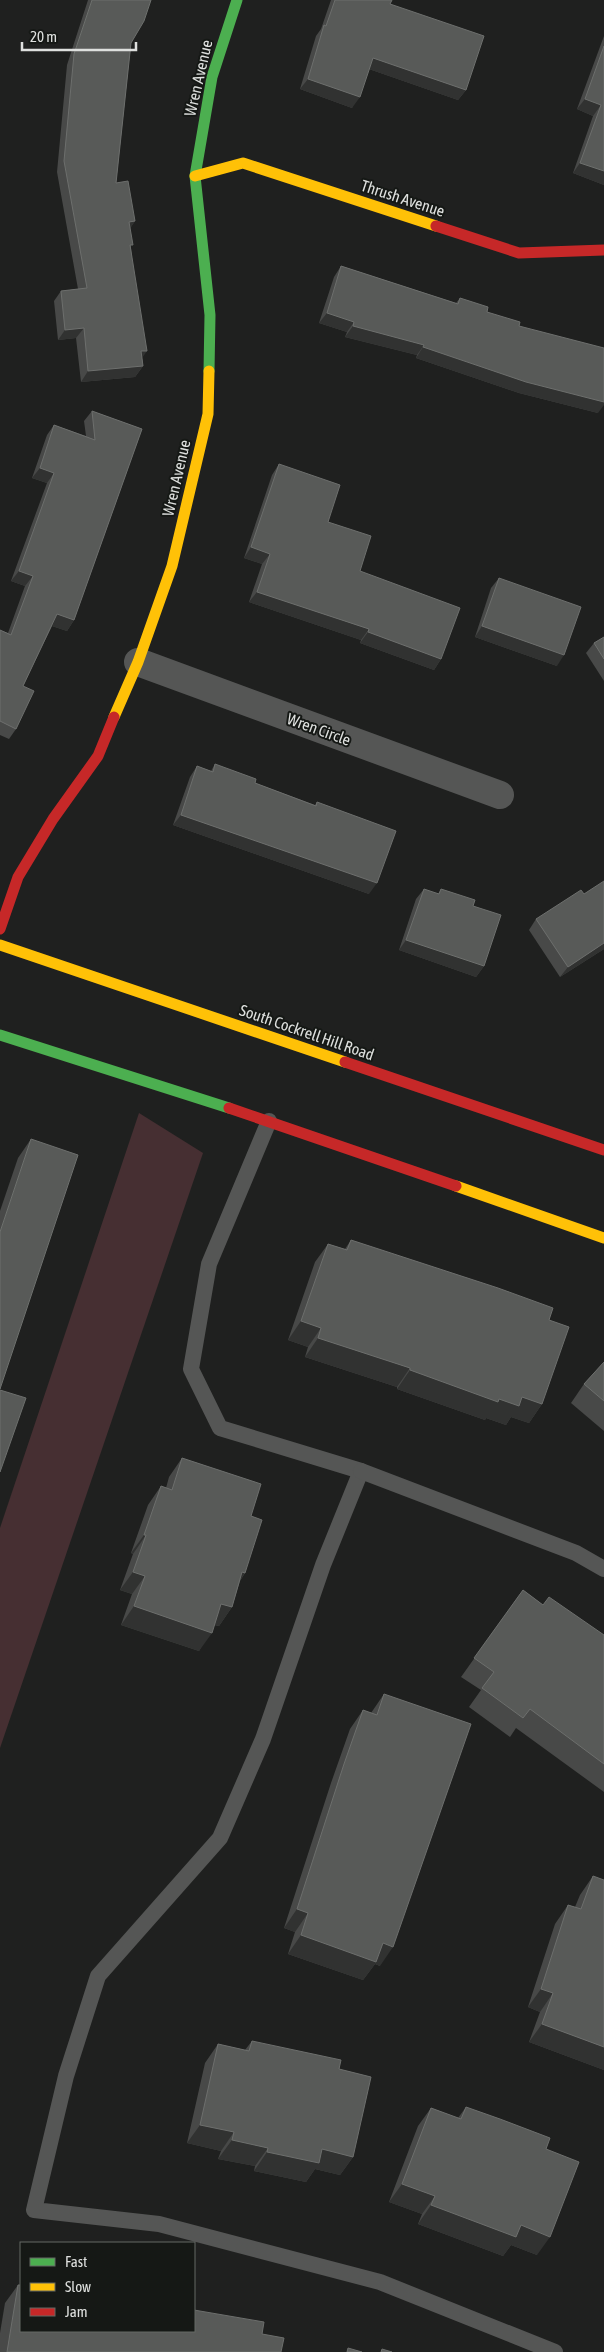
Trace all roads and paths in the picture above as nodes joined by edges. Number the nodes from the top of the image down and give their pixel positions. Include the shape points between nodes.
1 (237, 0) edge
2 (195, 176) junction
3 (604, 250) edge
4 (138, 662) junction
5 (500, 795) dead end
6 (0, 929) edge
7 (0, 945) edge
8 (0, 1035) edge
9 (269, 1121) junction
10 (604, 1150) edge
11 (604, 1238) edge
12 (361, 1471) junction
13 (604, 1569) edge
14 (556, 2352) edge

1 - 2 street, Wren Avenue via 212,77
2 - 3 street, Thrush Avenue via 244,163 519,253
2 - 4 street, Wren Avenue via 210,315 208,414 172,566
4 - 5 street, Wren Circle
4 - 6 street, Wren Avenue via 98,756 52,819 18,877
7 - 10 street, South Cockrell Hill Road
8 - 9 street
9 - 11 street
9 - 12 lane via 209,1264 190,1369 220,1428
12 - 13 lane via 576,1553
12 - 14 lane via 323,1565 263,1739 220,1838 98,1976 66,2076 34,2210 159,2224 380,2282

